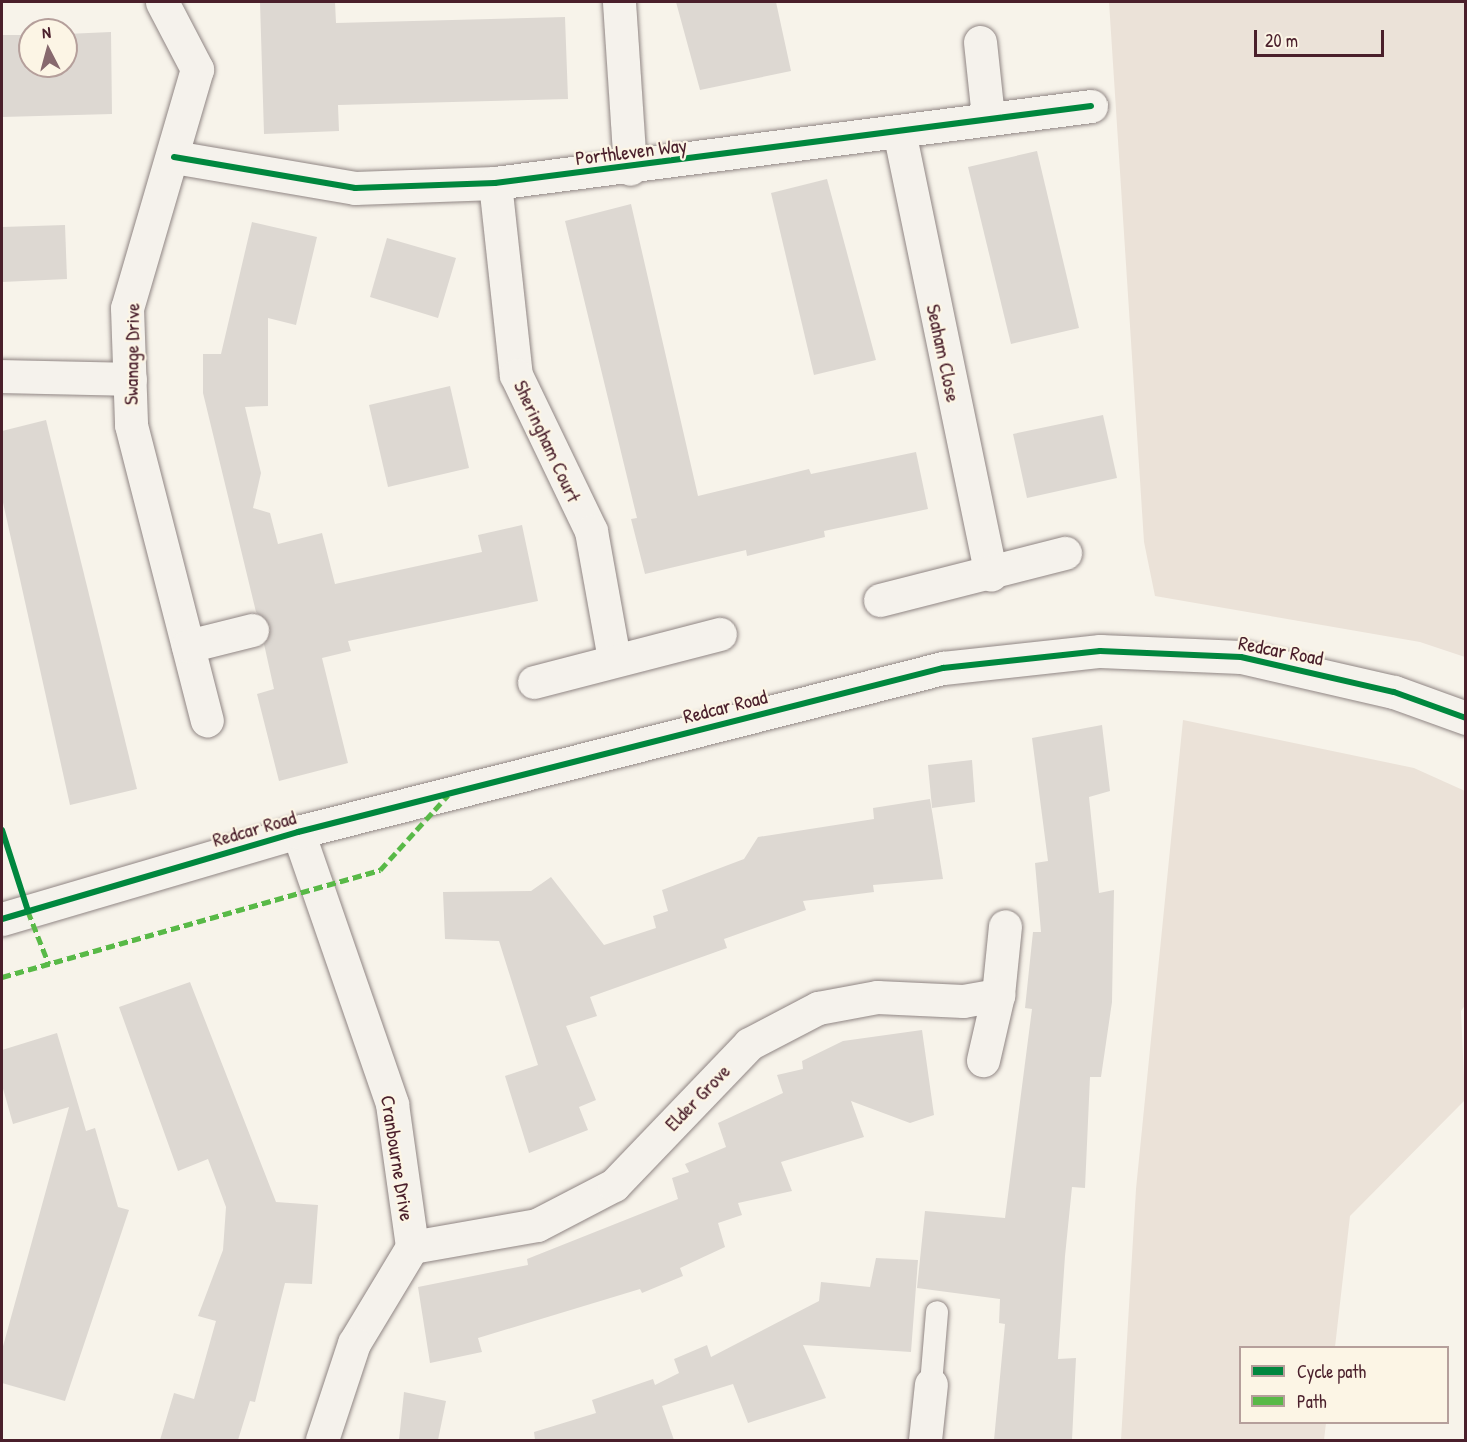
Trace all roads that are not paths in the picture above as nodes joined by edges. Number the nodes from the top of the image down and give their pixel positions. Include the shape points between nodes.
1 (162, 2) edge
2 (620, 2) edge
3 (980, 42) dead end
4 (1091, 106) dead end
5 (988, 117) junction
6 (899, 131) junction
7 (174, 157) junction
8 (630, 169) junction
9 (495, 183) junction
10 (2, 376) edge
11 (130, 379) junction
12 (1065, 553) dead end
13 (990, 574) junction
14 (880, 600) dead end
15 (252, 630) dead end
16 (720, 634) dead end
17 (188, 646) junction
18 (614, 659) junction
19 (534, 681) dead end
20 (1466, 718) edge
21 (207, 720) dead end
22 (298, 832) junction
23 (2, 919) edge
24 (1005, 926) dead end
25 (998, 995) junction
26 (983, 1060) dead end
27 (412, 1247) junction
28 (937, 1312) dead end
29 (931, 1384) joint
30 (322, 1440) edge
31 (925, 1440) edge

1 - 7 street, Swanage Drive via 197,69
2 - 8 street
3 - 5 street
4 - 5 street, Porthleven Way
5 - 6 street, Porthleven Way
6 - 8 street, Porthleven Way
6 - 13 street, Seaham Close
7 - 9 street, Porthleven Way via 356,188
7 - 11 street, Swanage Drive via 127,308
8 - 9 street, Porthleven Way
9 - 18 street, Sheringham Court via 516,375 591,531
10 - 11 street
11 - 17 street, Swanage Drive via 131,425
12 - 13 street
13 - 14 street
15 - 17 street
16 - 18 street
17 - 21 street, Swanage Drive
18 - 19 street
20 - 22 street, Redcar Road via 1394,692 1241,657 1100,651 943,668
22 - 23 street, Redcar Road
22 - 27 street, Cranbourne Drive via 393,1104
24 - 25 street
25 - 26 street
25 - 27 street, Elder Grove via 963,1002 877,998 818,1008 749,1044 614,1185 537,1225
27 - 30 street, Cranbourne Drive via 354,1343
28 - 29 lane
29 - 31 street

